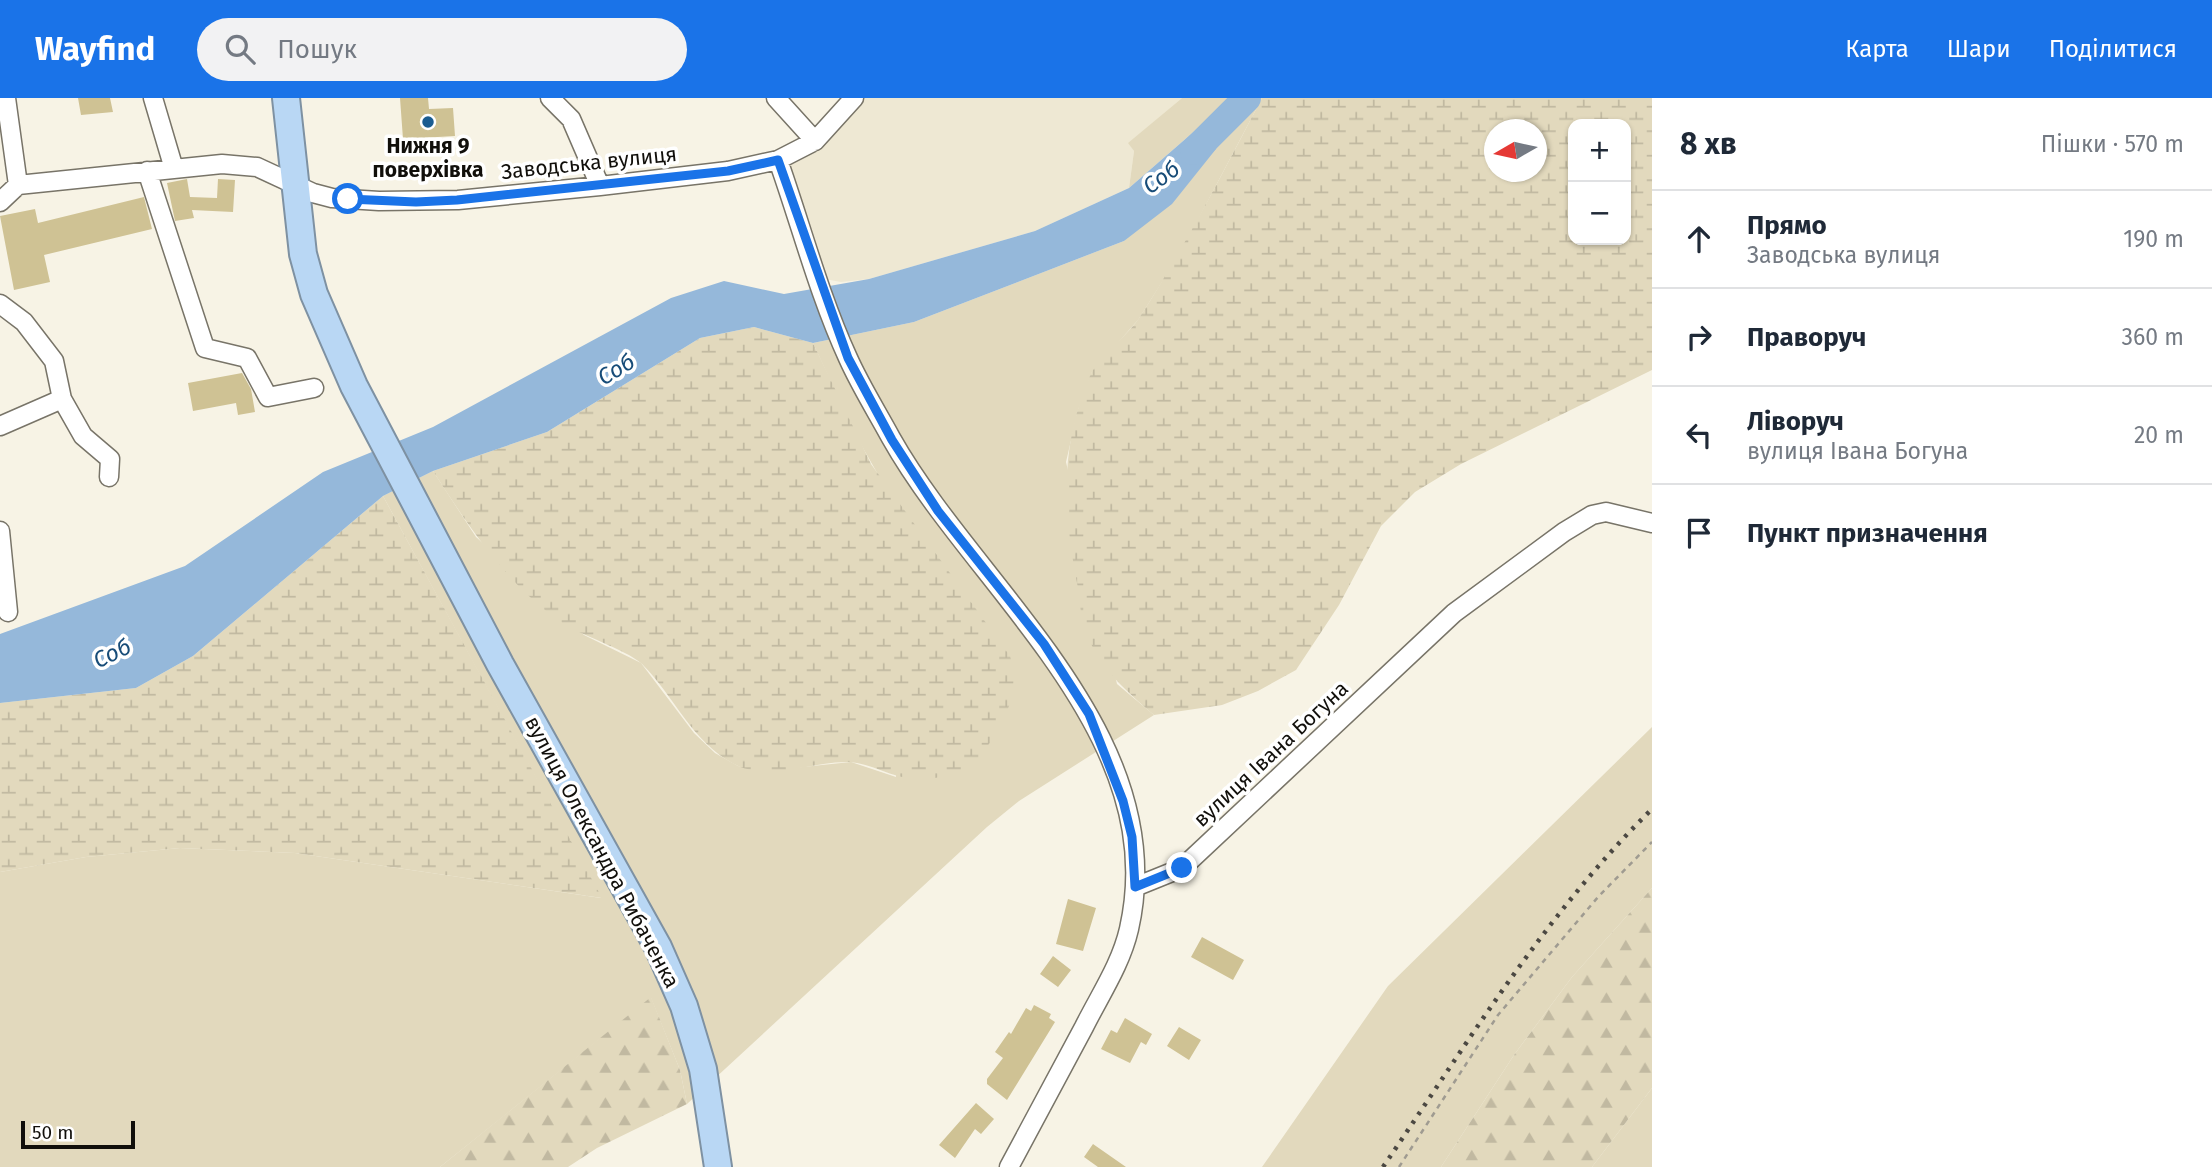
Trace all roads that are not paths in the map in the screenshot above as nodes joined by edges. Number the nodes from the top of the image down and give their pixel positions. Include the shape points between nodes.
1 (6, 98) edge
2 (153, 98) edge
3 (286, 98) edge
4 (550, 98) edge
5 (776, 98) edge
6 (854, 98) edge
7 (815, 141) junction
8 (778, 160) junction
9 (174, 169) junction
10 (147, 171) junction
11 (18, 185) junction
12 (296, 185) junction
13 (600, 186) junction
14 (0, 202) edge
15 (0, 304) edge
16 (314, 388) dead end
17 (62, 399) junction
18 (0, 426) edge
19 (109, 477) dead end
20 (1652, 523) edge
21 (0, 531) edge
22 (8, 612) dead end
23 (1135, 887) junction
24 (718, 1167) edge
25 (1009, 1167) edge

1 - 11 street
2 - 9 street
3 - 12 highway
4 - 13 street via 571,119
5 - 7 street
6 - 7 street, Заводська вулиця
7 - 8 street, Заводська вулиця
8 - 13 street, Заводська вулиця via 728,171
8 - 23 street via 848,358 914,476 1044,644 1089,714 1123,801 1132,837
9 - 10 street, Заводська вулиця
9 - 12 street, Заводська вулиця via 222,164 257,167
10 - 11 street, Заводська вулиця
10 - 16 street via 205,348 247,358 268,397
11 - 14 street
12 - 13 street, Заводська вулиця via 332,198 416,202
12 - 24 highway, вулиця Олександра Рибаченка via 303,254 314,294 354,386 500,664 658,947 684,1006 703,1069
15 - 17 street via 24,322 54,360
17 - 18 street
17 - 19 street via 83,436 110,459
20 - 23 street, вулиця Івана Богуна via 1606,512 1570,527 1454,613 1182,868
21 - 22 street
23 - 25 street via 1129,930 1115,967

